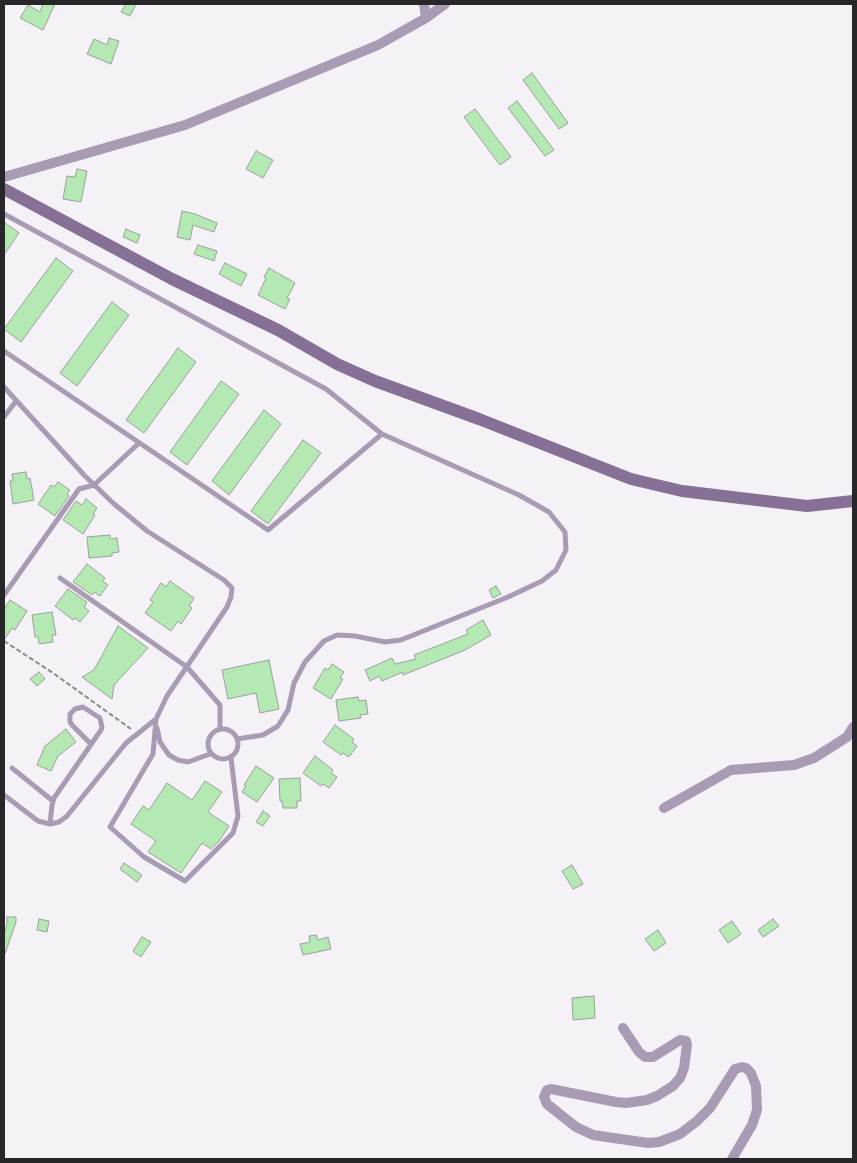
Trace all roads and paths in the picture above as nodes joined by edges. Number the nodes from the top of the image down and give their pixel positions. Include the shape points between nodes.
1 (424, 4) edge
2 (445, 4) edge
3 (426, 18) junction
4 (4, 177) edge
5 (4, 189) edge
6 (4, 214) edge
7 (4, 351) edge
8 (4, 387) edge
9 (16, 401) junction
10 (4, 417) edge
11 (382, 434) junction
12 (139, 443) junction
13 (94, 485) junction
14 (853, 501) edge
15 (60, 578) dead end
16 (4, 596) edge
17 (4, 641) edge
18 (187, 667) junction
19 (156, 719) junction
20 (853, 728) edge
21 (220, 729) junction
22 (137, 733) junction
23 (238, 739) junction
24 (91, 744) junction
25 (210, 754) junction
26 (231, 758) junction
27 (12, 768) dead end
28 (4, 795) edge
29 (53, 801) junction
30 (664, 808) dead end
31 (50, 824) junction
32 (623, 1028) dead end
33 (732, 1159) edge

1 - 3 street
2 - 3 street
3 - 4 street via 378,45 185,125
5 - 14 main road via 375,382 613,472 682,491 746,500 807,506
6 - 11 lane via 326,389
7 - 12 lane
8 - 9 lane
9 - 10 lane
9 - 13 lane
11 - 12 lane via 268,530
11 - 23 lane via 519,495 549,512 565,532 566,550 556,570 542,581 402,640 385,642 337,635 324,641 305,662 294,683 288,710 278,726 263,735
12 - 13 lane
13 - 16 lane via 79,489
13 - 18 lane via 147,531 232,588 227,607
15 - 18 lane
17 - 22 path
18 - 19 lane
18 - 21 lane via 220,705
19 - 22 lane
19 - 25 lane via 160,742 169,755 188,762
19 - 26 lane via 153,754 110,827 144,857 185,881 233,833 238,816
20 - 30 street via 847,737 814,758 794,765 731,770
21 - 23 lane via 231,731
21 - 25 lane via 208,738
22 - 31 lane via 67,816
23 - 26 lane via 237,750
24 - 24 lane via 101,730 102,721 83,707 75,709 70,714 70,722
24 - 29 lane
25 - 26 lane via 221,760
27 - 29 lane
28 - 31 lane via 38,821
29 - 31 lane
32 - 33 street via 645,1057 653,1057 680,1040 686,1041 684,1068 673,1086 647,1100 626,1103 551,1089 544,1097 546,1104 576,1127 593,1135 659,1142 680,1134 697,1121 710,1108 736,1069 746,1068 756,1086 757,1110

